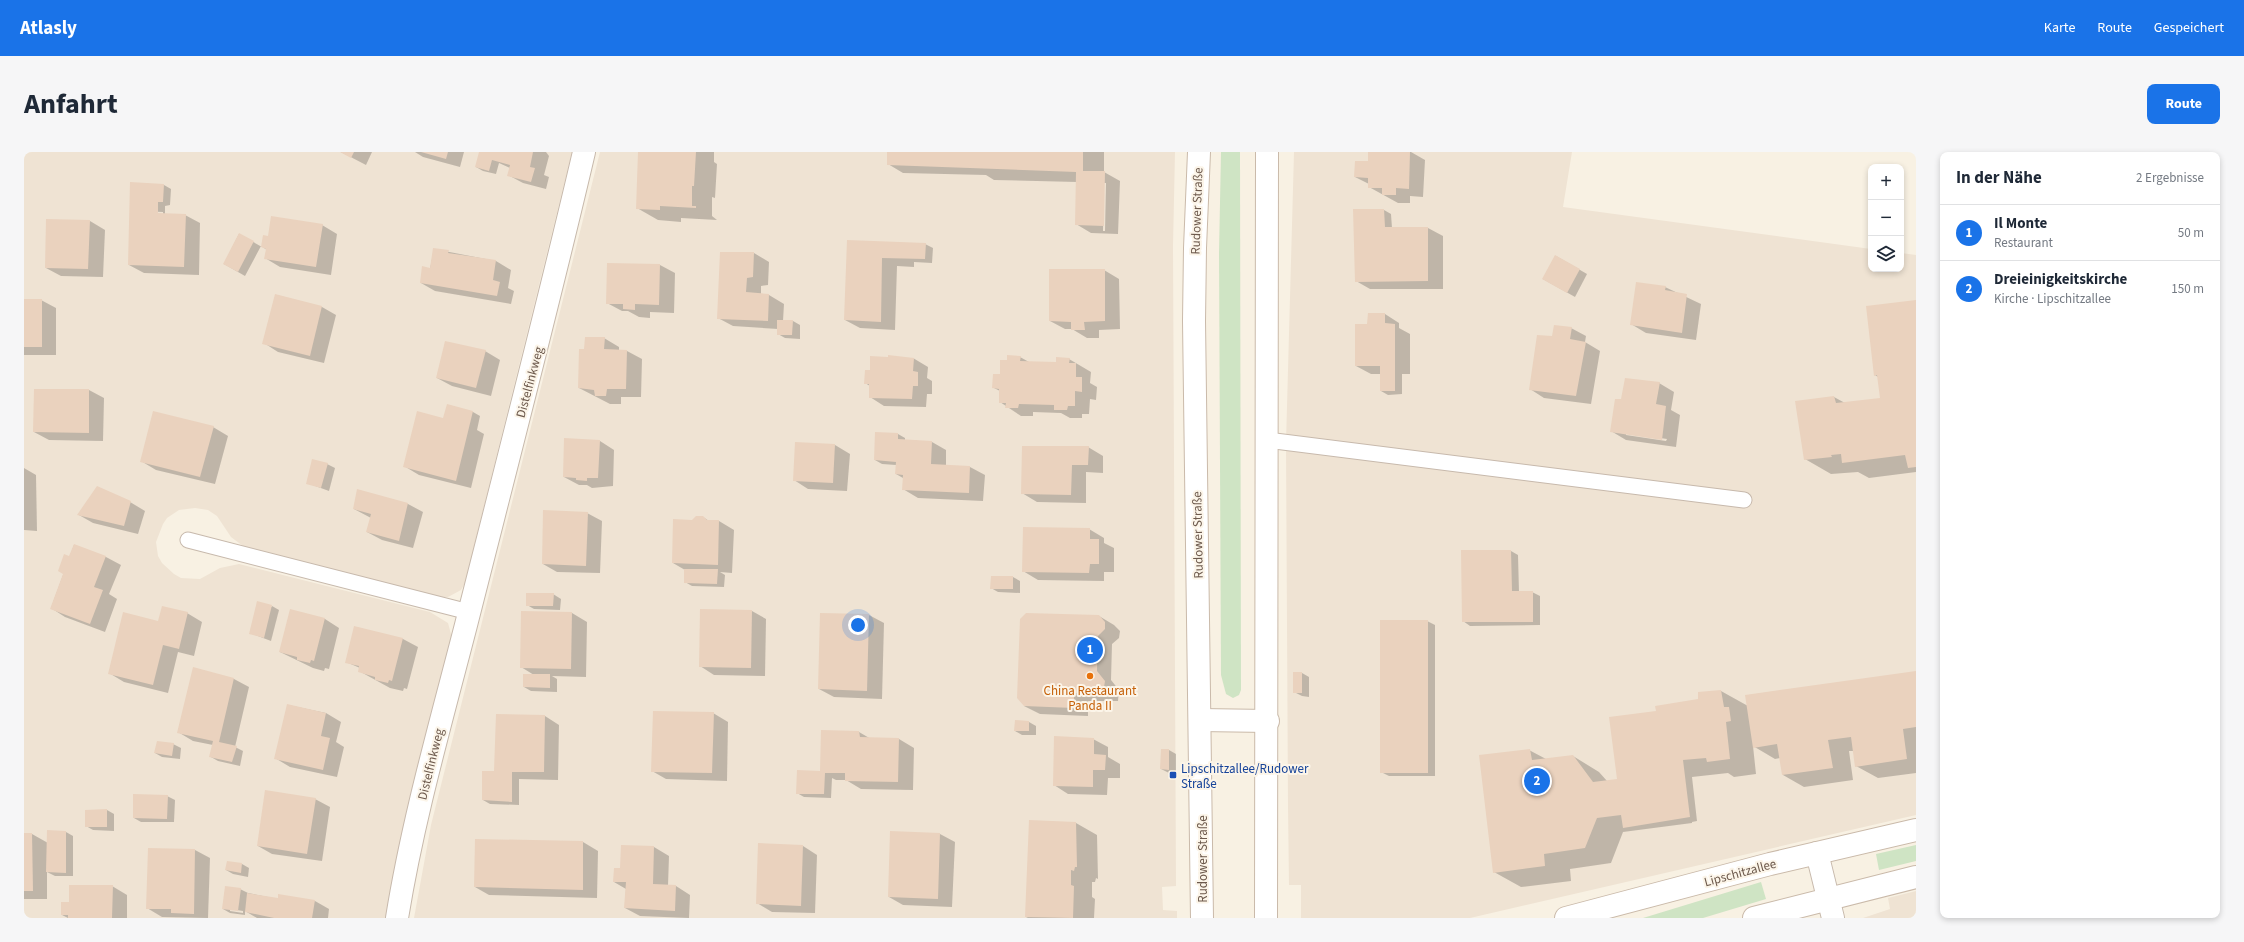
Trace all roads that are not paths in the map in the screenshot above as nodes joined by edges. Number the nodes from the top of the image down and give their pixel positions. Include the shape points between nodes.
1 (584, 152) edge
2 (1199, 152) edge
3 (1268, 152) edge
4 (1268, 440) junction
5 (1744, 500) dead end
6 (188, 540) dead end
7 (469, 612) junction
8 (1200, 720) junction
9 (1268, 721) junction
10 (1916, 830) edge
11 (1817, 853) junction
12 (1916, 877) edge
13 (1830, 908) edge
14 (397, 918) edge
15 (1202, 918) edge
16 (1266, 918) edge
17 (1566, 918) edge
18 (1754, 918) edge

1 - 7 main road, Distelfinkweg via 545,318
2 - 8 main road, Rudower Straße via 1194,262 1194,337
3 - 4 main road
4 - 5 lane
4 - 9 main road
6 - 7 lane
7 - 14 main road, Distelfinkweg via 406,865
8 - 9 main road
8 - 15 main road, Rudower Straße
9 - 16 main road
10 - 11 main road, Lipschitzallee
11 - 13 main road
11 - 17 main road, Lipschitzallee
12 - 13 main road
13 - 18 main road

